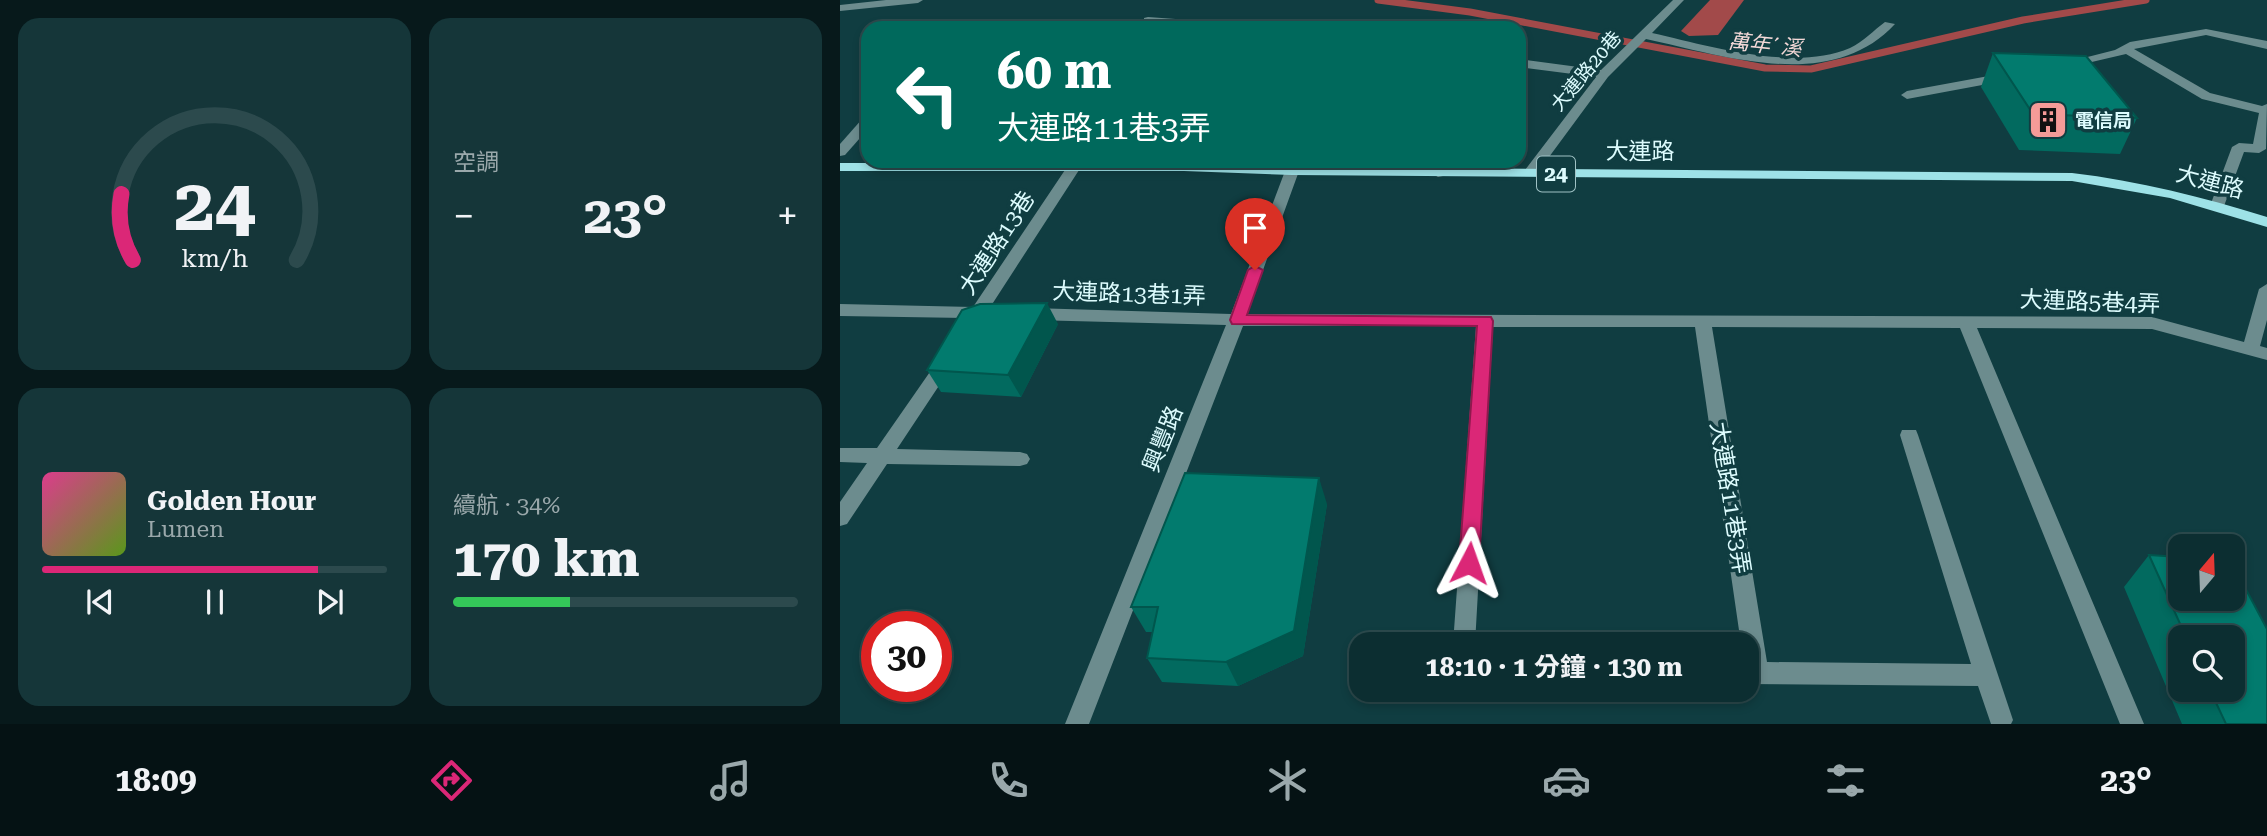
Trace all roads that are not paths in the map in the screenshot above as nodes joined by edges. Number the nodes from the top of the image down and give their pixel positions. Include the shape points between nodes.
1 (918, 0) edge
2 (1679, 0) edge
3 (871, 2) edge
4 (840, 8) edge
5 (1148, 20) dead end
6 (1162, 21) edge
7 (1889, 24) dead end
8 (1638, 39) junction
9 (2267, 45) edge
10 (2126, 49) junction
11 (1526, 64) edge
12 (2052, 67) edge
13 (1604, 74) junction
14 (2012, 76) edge
15 (1907, 95) dead end
16 (2267, 110) edge
17 (861, 129) edge
18 (840, 152) edge
19 (861, 166) edge
20 (840, 167) edge
21 (1073, 168) edge
22 (1247, 168) edge
23 (1402, 168) edge
24 (1454, 168) edge
25 (1292, 171) junction
26 (1530, 173) junction
27 (2217, 206) junction
28 (2267, 222) edge
29 (2267, 289) edge
30 (840, 310) edge
31 (978, 313) junction
32 (1237, 320) junction
33 (1485, 321) junction
34 (1703, 323) junction
35 (1966, 323) junction
36 (2259, 352) edge
37 (1909, 435) dead end
38 (840, 455) edge
39 (882, 456) junction
40 (1020, 459) dead end
41 (840, 518) edge
42 (1465, 632) edge
43 (1746, 632) edge
44 (1759, 673) edge
45 (1986, 675) junction
46 (2001, 720) dead end
47 (1077, 724) edge
48 (2132, 724) edge

1 - 3 street
2 - 8 street, 大連路20巷
3 - 4 street
5 - 6 street
7 - 8 street via 1854,51 1810,61 1760,59
8 - 13 street, 大連路20巷
9 - 10 street via 2206,32
10 - 12 street
10 - 16 street via 2206,96
11 - 13 street
13 - 26 street, 大連路20巷
14 - 15 street
16 - 27 street via 2259,149 2239,147
17 - 18 street
19 - 20 main road, 大連路 / 24
21 - 31 street, 大連路13巷
22 - 25 main road, 大連路 / 24
23 - 25 main road, 大連路 / 24
24 - 26 main road, 大連路 / 24
25 - 32 street, 興豐路
26 - 27 main road, 大連路 / 24 via 2072,177 2116,182
27 - 28 main road, 大連路 / 24
29 - 36 street
30 - 31 street, 大連路13巷1弄
31 - 32 street, 大連路13巷1弄
31 - 39 street, 大連路13巷
32 - 33 street
32 - 47 street, 興豐路
33 - 34 street
33 - 42 street
34 - 35 street
34 - 43 street, 大連路11巷3弄
35 - 36 street, 大連路5巷4弄 via 2152,323
35 - 48 street
37 - 45 street
38 - 39 street
39 - 40 street
39 - 41 street, 大連路13巷
44 - 45 street, 大連路11巷3弄
45 - 46 street

